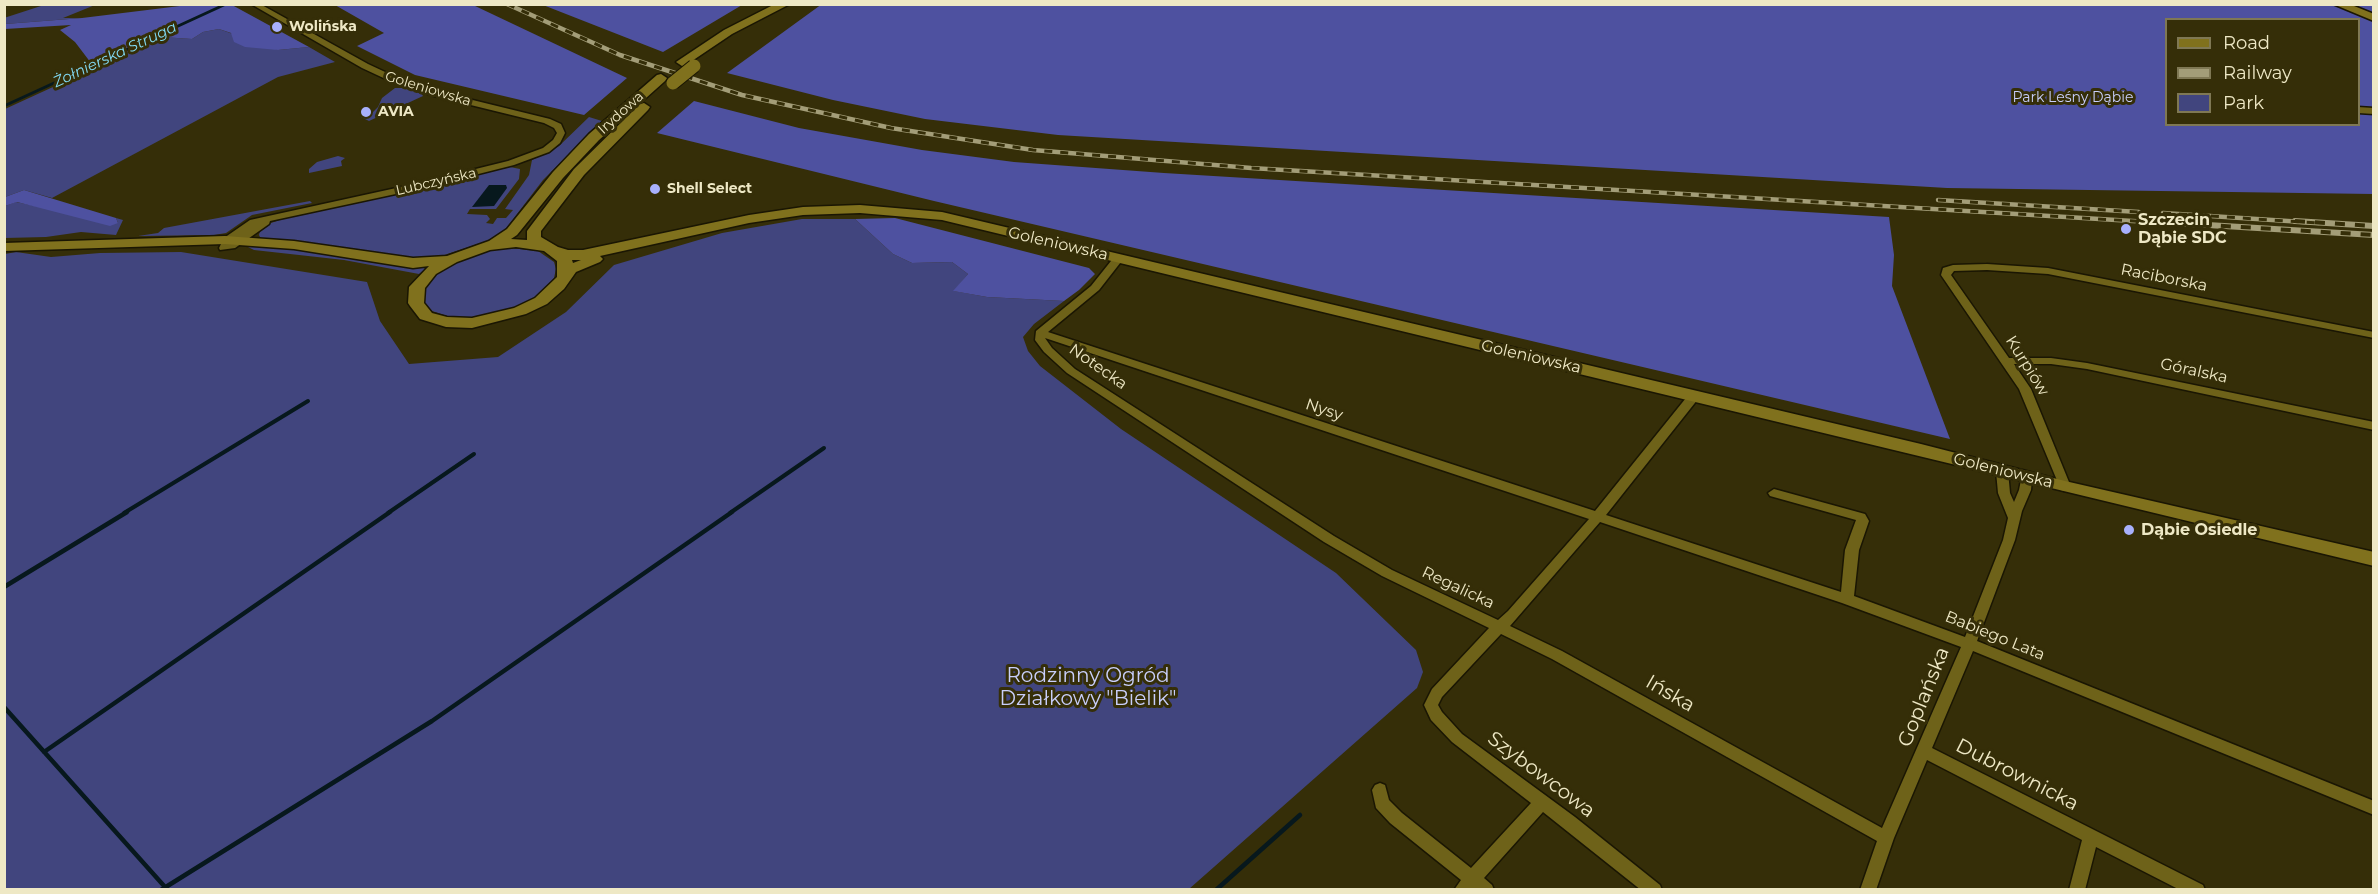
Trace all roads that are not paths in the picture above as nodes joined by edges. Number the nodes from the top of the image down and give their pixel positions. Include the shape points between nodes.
1 (254, 4) edge
2 (785, 4) edge
3 (790, 4) edge
4 (2338, 4) edge
5 (2373, 18) edge
6 (688, 64) junction
7 (667, 80) junction
8 (547, 121) joint
9 (281, 215) junction
10 (683, 234) junction
11 (231, 243) junction
12 (4, 247) edge
13 (480, 248) junction
14 (550, 249) junction
15 (458, 256) junction
16 (1119, 258) junction
17 (1947, 270) joint
18 (565, 277) junction
19 (416, 291) junction
20 (1040, 333) junction
21 (2373, 335) edge
22 (2007, 361) junction
23 (1695, 396) junction
24 (2373, 426) edge
25 (2002, 471) junction
26 (1238, 478) joint
27 (2026, 478) junction
28 (2066, 487) junction
29 (1774, 494) dead end
30 (1597, 518) junction
31 (2014, 518) junction
32 (2373, 559) edge
33 (1847, 599) junction
34 (1501, 626) junction
35 (1969, 644) junction
36 (1925, 752) junction
37 (1380, 790) dead end
38 (1542, 802) junction
39 (2373, 808) edge
40 (2091, 836) junction
41 (1886, 838) junction
42 (1467, 884) edge
43 (1486, 890) edge
44 (1654, 890) edge
45 (1868, 890) edge
46 (2077, 890) edge
47 (2198, 890) edge

1 - 8 street, Goleniowska via 402,83
2 - 6 street, Irydowa via 728,32
3 - 6 street, Irydowa
4 - 5 street
6 - 7 street, Irydowa, bridge
7 - 13 street, Irydowa via 583,148 508,236
7 - 14 street, Irydowa via 561,194 534,231 534,239
8 - 9 street, Lubczyńska via 558,126 560,136 549,148 527,158 413,188
9 - 11 street, Lubczyńska
9 - 11 street, Lubczyńska via 253,222
10 - 14 street, Goleniowska via 583,255
10 - 16 street, Goleniowska via 786,213 895,210 950,218
10 - 18 street, Goleniowska via 585,262
11 - 12 street
11 - 15 street via 294,245 423,264
11 - 19 street via 401,274 415,279
13 - 14 street, Goleniowska via 516,243
13 - 15 street
14 - 18 street via 565,261
15 - 19 street via 431,272
16 - 20 street via 1095,288
16 - 23 street, Goleniowska
17 - 21 street, Raciborska via 1987,267 2048,271
17 - 22 street, Kurpiów via 1946,275
18 - 19 street, Goleniowska via 549,295 531,306 482,322 447,322 426,316 416,303
20 - 26 street, Notecka via 1048,350 1071,371
20 - 30 street, Nysy
22 - 24 street, Góralska via 2086,366
22 - 28 street, Kurpiów via 2029,398
23 - 25 street, Goleniowska
23 - 30 street, Regalicka
25 - 27 street, Goleniowska
25 - 31 street via 2004,494
26 - 34 street, Regalicka via 1387,573
27 - 28 street, Goleniowska
27 - 31 street, Goplańska
28 - 32 street, Goleniowska
29 - 33 street via 1861,517 1852,550
30 - 33 street, Babiego Lata
30 - 34 street, Regalicka
31 - 35 street, Goplańska
33 - 35 street, Babiego Lata
34 - 38 street, Szybowcowa via 1437,693 1431,705 1457,738
34 - 41 street, Ińska
35 - 36 street, Goplańska
35 - 39 street, Babiego Lata
36 - 40 street, Dubrownicka
36 - 41 street, Goplańska
37 - 42 street via 1382,803 1391,813
38 - 42 street
38 - 44 street, Szybowcowa
40 - 46 street
40 - 47 street, Dubrownicka
41 - 45 street, Goplańska
42 - 43 street

